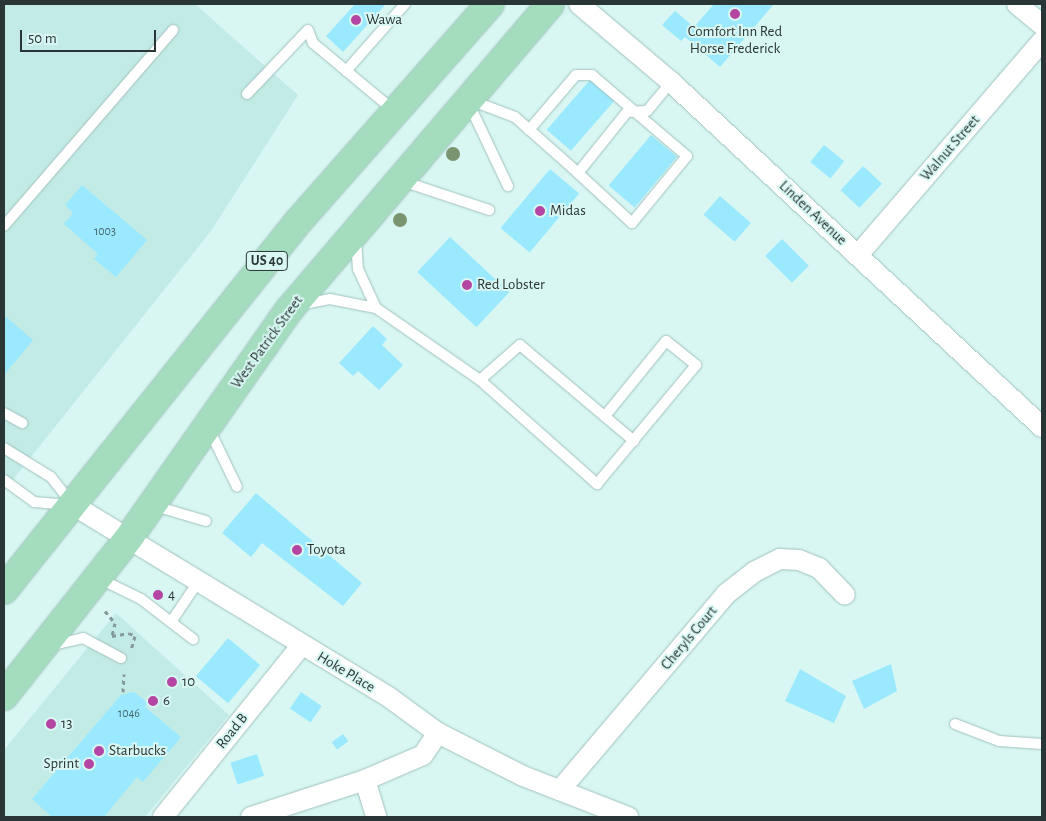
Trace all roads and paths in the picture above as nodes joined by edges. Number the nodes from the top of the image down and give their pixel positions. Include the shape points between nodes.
1 (405, 4) edge
2 (475, 4) edge
3 (490, 4) edge
4 (550, 4) edge
5 (580, 4) edge
6 (1018, 4) edge
7 (1042, 25) edge
8 (173, 30) dead end
9 (464, 30) junction
10 (1042, 41) edge
11 (346, 71) junction
12 (667, 73) junction
13 (247, 94) dead end
14 (466, 99) junction
15 (393, 110) junction
16 (637, 112) junction
17 (529, 130) junction
18 (578, 173) junction
19 (396, 180) junction
20 (508, 186) dead end
21 (489, 210) dead end
22 (359, 225) junction
23 (4, 226) edge
24 (858, 255) junction
25 (376, 308) junction
26 (289, 310) junction
27 (480, 380) junction
28 (4, 413) edge
29 (605, 416) junction
30 (22, 424) dead end
31 (208, 426) junction
32 (1042, 427) edge
33 (634, 440) junction
34 (4, 448) edge
35 (4, 480) edge
36 (237, 487) dead end
37 (73, 505) junction
38 (151, 505) junction
39 (206, 522) dead end
40 (128, 539) junction
41 (97, 578) junction
42 (198, 582) junction
43 (4, 590) edge
44 (845, 595) dead end
45 (105, 612) dead end
46 (171, 622) junction
47 (193, 639) dead end
48 (302, 645) junction
49 (43, 649) junction
50 (131, 650) dead end
51 (121, 658) dead end
52 (124, 674) dead end
53 (124, 692) dead end
54 (4, 696) edge
55 (955, 724) dead end
56 (438, 733) junction
57 (1042, 744) edge
58 (365, 780) junction
59 (560, 790) junction
60 (163, 817) edge
61 (251, 817) edge
62 (376, 817) edge
63 (628, 817) edge

1 - 11 lane
2 - 9 main road
3 - 9 main road, US 40
4 - 14 main road, West Patrick Street
5 - 12 street, Linden Avenue
6 - 7 street
8 - 23 lane
9 - 15 main road, US 40
10 - 24 street, Walnut Street
11 - 13 lane via 313,43 308,30
11 - 15 lane
12 - 16 lane via 647,111
12 - 24 street, Linden Avenue
14 - 17 lane via 515,117
14 - 19 main road, West Patrick Street
14 - 20 lane
15 - 37 main road, US 40 via 296,223
16 - 17 lane via 592,75 576,76
16 - 18 lane via 627,112
16 - 18 lane via 687,156 632,223
17 - 18 lane
19 - 21 lane
19 - 22 main road, West Patrick Street
22 - 25 lane via 358,269
22 - 26 main road, West Patrick Street
24 - 32 street, Linden Avenue
25 - 26 lane via 320,298
25 - 27 lane
26 - 31 main road, West Patrick Street
27 - 29 lane via 520,345
27 - 33 lane via 597,484
28 - 30 lane
29 - 33 lane
29 - 33 lane via 666,341 696,365
31 - 36 lane
31 - 38 main road, West Patrick Street
34 - 37 lane via 51,477
35 - 37 lane via 34,502
37 - 40 street, Hoke Place
37 - 43 main road, US 40
38 - 39 lane
38 - 40 main road, West Patrick Street
40 - 41 main road, West Patrick Street
40 - 42 street, Hoke Place
41 - 46 lane via 141,599
41 - 49 main road, West Patrick Street
42 - 46 lane
42 - 48 street, Hoke Place
44 - 59 street, Cheryls Court via 819,568 799,560 780,559 754,572 726,594
45 - 50 path via 114,623 112,636 129,633 135,636
46 - 47 lane
48 - 56 street, Hoke Place
48 - 60 street, Road B
49 - 51 lane via 83,638
49 - 54 main road, West Patrick Street
52 - 53 path
55 - 57 lane via 999,741
56 - 58 street via 423,755
56 - 59 street, Hoke Place
58 - 61 street
58 - 62 street
59 - 63 street, Hoke Place

